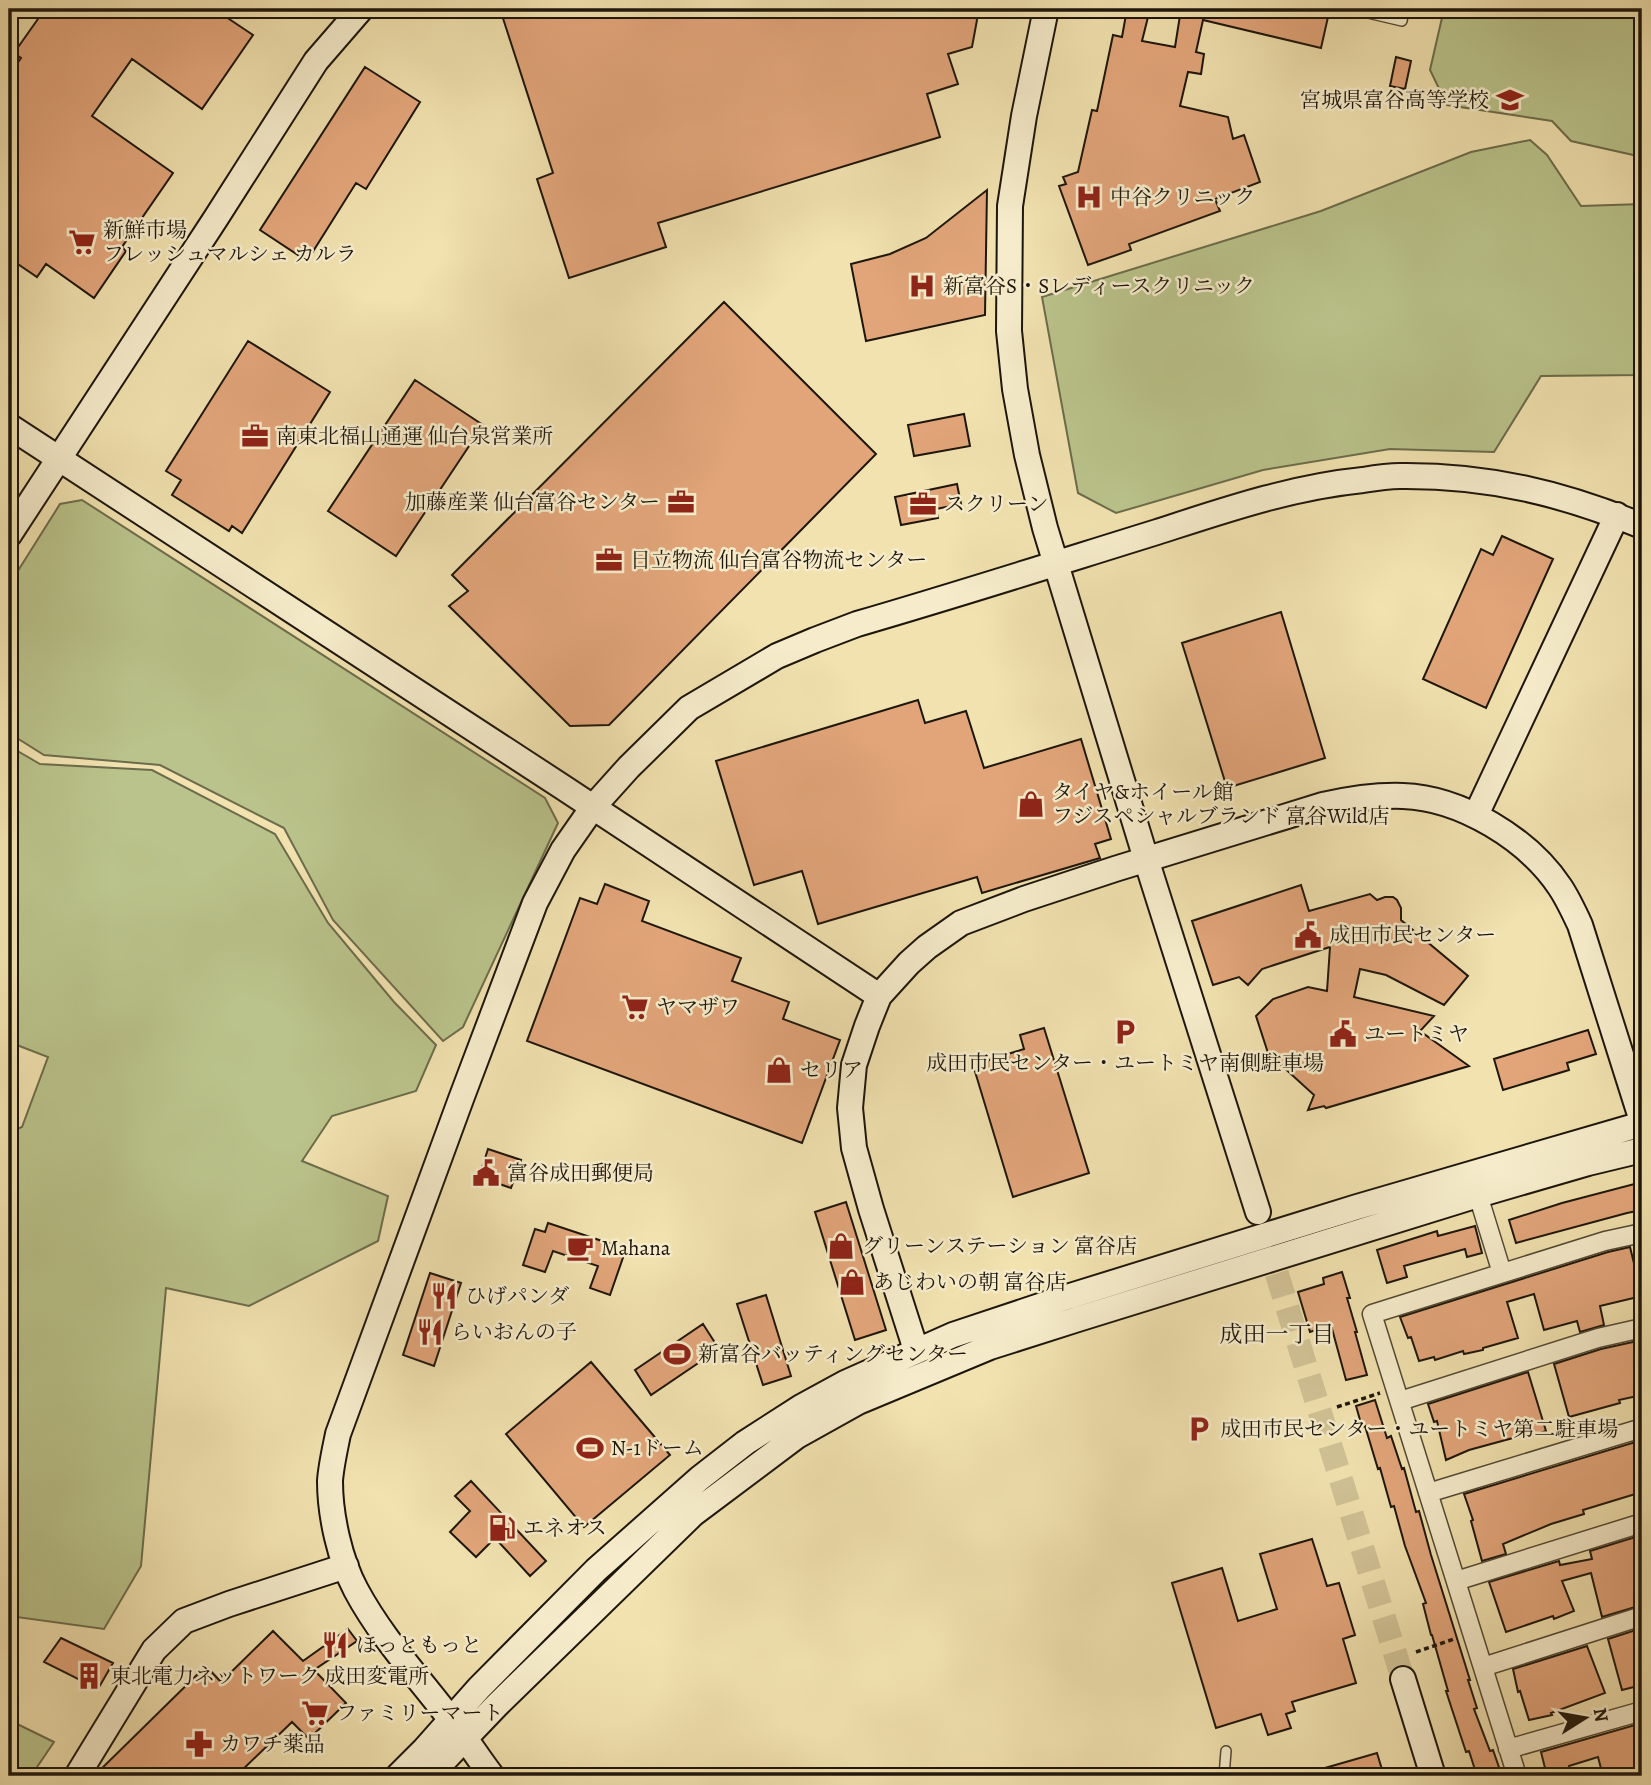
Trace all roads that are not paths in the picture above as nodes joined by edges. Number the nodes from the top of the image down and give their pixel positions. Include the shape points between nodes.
1 (361, 9) edge
2 (1046, 9) edge
3 (1351, 9) edge
4 (1404, 9) edge
5 (9, 426) edge
6 (58, 459) junction
7 (1616, 515) junction
8 (1642, 526) edge
9 (9, 535) edge
10 (1056, 562) junction
11 (593, 807) junction
12 (1476, 815) junction
13 (1146, 859) junction
14 (879, 996) junction
15 (1642, 1123) edge
16 (1642, 1150) edge
17 (1478, 1195) junction
18 (1258, 1212) tunnel mouth
19 (1642, 1233) edge
20 (1502, 1273) junction
21 (1642, 1328) edge
22 (916, 1350) junction
23 (1398, 1395) junction
24 (1642, 1428) edge
25 (1428, 1493) junction
26 (1642, 1523) edge
27 (346, 1566) junction
28 (1456, 1581) junction
29 (1642, 1616) edge
30 (1483, 1667) junction
31 (1403, 1679) tunnel mouth
32 (1642, 1711) edge
33 (458, 1729) junction
34 (1508, 1749) junction
35 (1226, 1751) dead end
36 (77, 1776) edge
37 (398, 1776) edge
38 (429, 1776) edge
39 (492, 1776) edge
40 (1223, 1776) edge
41 (1433, 1776) edge
42 (1517, 1776) edge

1 - 6 street via 316,61
2 - 10 street via 1010,206 1009,331 1027,455
3 - 4 lane via 1402,21
5 - 6 street
6 - 9 street
6 - 11 street
7 - 8 street
7 - 10 street via 1507,483 1397,476 1267,497
7 - 12 street
10 - 11 street via 857,624 778,656 689,708
10 - 13 street
11 - 14 street
11 - 27 street via 535,903 338,1434 330,1480 334,1525
12 - 13 street via 1425,799 1366,797 1323,805
12 - 15 street via 1525,848 1571,905
13 - 14 street via 961,923 909,963
13 - 18 street
14 - 22 street via 854,1065 850,1108 854,1148
15 - 22 street via 1090,1290
16 - 17 street
17 - 20 street
17 - 33 street via 1002,1343 858,1402 797,1436 693,1514 496,1706
19 - 20 street
20 - 23 street via 1373,1314
21 - 23 street
22 - 33 street via 801,1407 700,1478 596,1570 479,1688
23 - 25 street
24 - 25 street
25 - 28 street
26 - 28 street
27 - 33 street via 355,1590 380,1628
27 - 36 street via 184,1621 153,1650
28 - 30 street
29 - 30 street
30 - 34 street
31 - 41 street
32 - 34 street
33 - 37 street
33 - 38 street
33 - 39 street
34 - 42 street
35 - 40 lane

